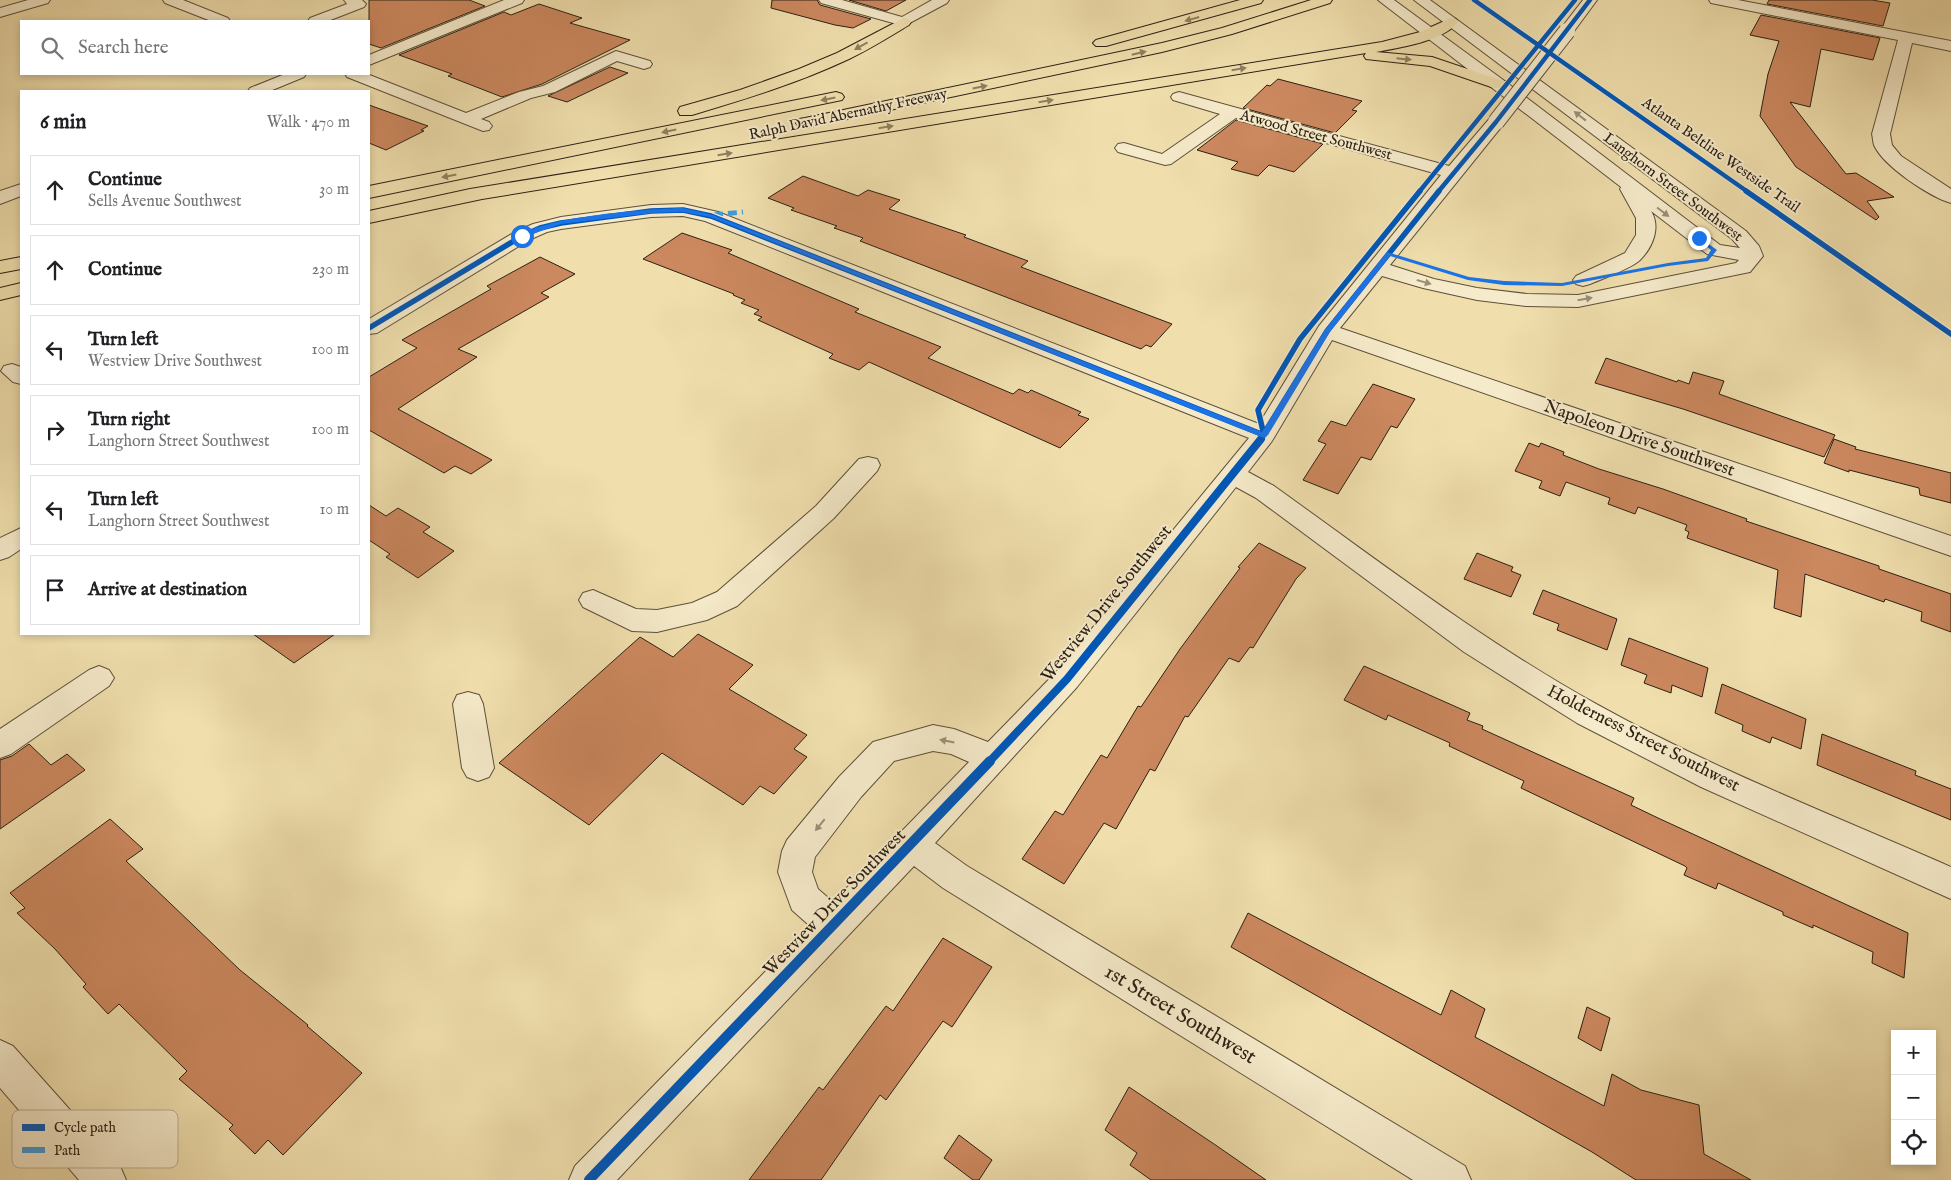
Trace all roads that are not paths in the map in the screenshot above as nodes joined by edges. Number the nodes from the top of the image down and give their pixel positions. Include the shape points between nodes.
1 (43, 0) edge
2 (170, 0) edge
3 (517, 0) edge
4 (826, 0) edge
5 (942, 0) edge
6 (1256, 0) edge
7 (1325, 0) edge
8 (1385, 0) edge
9 (1421, 0) edge
10 (1590, 0) edge
11 (1716, 0) edge
12 (361, 4) edge
13 (0, 14) edge
14 (220, 20) edge
15 (318, 20) edge
16 (904, 22) junction
17 (1450, 22) junction
18 (1430, 33) junction
19 (1906, 38) junction
20 (1951, 46) edge
21 (1082, 48) dead end
22 (1338, 53) junction
23 (370, 60) edge
24 (644, 64) dead end
25 (296, 75) edge
26 (356, 75) edge
27 (1500, 85) junction
28 (258, 90) edge
29 (848, 95) dead end
30 (1179, 97) dead end
31 (1234, 112) junction
32 (467, 119) junction
33 (489, 128) dead end
34 (1124, 148) dead end
35 (497, 166) junction
36 (1453, 173) junction
37 (1624, 181) junction
38 (20, 189) edge
39 (370, 192) edge
40 (470, 195) junction
41 (0, 198) edge
42 (1951, 198) edge
43 (370, 216) edge
44 (1714, 250) junction
45 (1753, 256) junction
46 (1383, 261) junction
47 (20, 263) edge
48 (0, 267) edge
49 (1583, 280) junction
50 (20, 289) edge
51 (0, 294) edge
52 (370, 327) edge
53 (1327, 331) junction
54 (1264, 435) junction
55 (868, 465) dead end
56 (1233, 474) junction
57 (20, 538) edge
58 (1951, 546) edge
59 (0, 550) edge
60 (593, 600) dead end
61 (99, 678) dead end
62 (468, 704) dead end
63 (0, 746) edge
64 (992, 758) junction
65 (478, 768) dead end
66 (912, 845) junction
67 (1951, 883) edge
68 (834, 925) junction
69 (0, 1059) edge
70 (45, 1110) edge
71 (95, 1168) edge
72 (106, 1180) edge
73 (590, 1180) edge
74 (1451, 1180) edge

1 - 13 street
2 - 14 street
3 - 23 street
4 - 16 street
5 - 16 street
6 -> 21 highway
40 -> 7 highway, Ralph David Abernathy Freeway via 1149,51
8 - 18 street, Langhorn Street Southwest
9 - 17 street, Langhorn Street Southwest
10 - 36 street, Westview Drive Southwest, bridge
11 - 19 street
12 - 15 street
16 -> 35 highway via 845,55 770,85
17 - 18 highway
45 -> 17 street, Langhorn Street Southwest via 1749,246 1738,235 1560,100
18 - 22 highway via 1406,41
18 - 27 street, Langhorn Street Southwest
19 - 20 street
19 - 42 street via 1881,134 1884,146 1893,157
22 -> 27 highway via 1432,62
40 -> 22 highway
24 - 32 street via 616,56 549,89 525,95
25 - 28 street
26 - 32 street
27 - 37 street, Langhorn Street Southwest
29 -> 35 highway, Ralph David Abernathy Freeway
30 - 31 street, Atwood Street Southwest
31 - 34 street via 1165,160
31 - 36 street, Atwood Street Southwest
32 - 33 street
35 -> 39 highway, Ralph David Abernathy Freeway
36 - 46 street, Westview Drive Southwest
37 -> 44 street, Langhorn Street Southwest
37 - 49 street via 1646,218 1646,235 1632,257
38 - 41 street
40 - 43 highway, Ralph David Abernathy Freeway
44 - 45 street
44 - 49 street, Langhorn Street Southwest via 1708,259
46 -> 45 street, Langhorn Street Southwest via 1430,284 1477,294 1578,301 1743,268
46 - 49 street, Langhorn Street Southwest via 1504,283 1562,285
46 - 53 street, Westview Drive Southwest
47 - 48 highway
50 - 51 highway
52 - 54 street via 540,228 652,211 683,210 712,216
53 - 54 street, Westview Drive Southwest
53 - 58 street, Napoleon Drive Southwest
54 - 56 street, Westview Drive Southwest
55 - 60 street via 825,512 726,599 697,613 657,621 632,620
56 - 64 street, Westview Drive Southwest via 1067,679
56 - 67 street, Holderness Street Southwest via 1265,492 1474,644 1588,714 1712,777
57 - 59 street
61 - 63 street
62 - 65 street
64 - 66 street, Westview Drive Southwest
64 -> 68 street via 954,742 933,738 884,751 850,787 799,851 795,872 804,899
66 - 68 street, Westview Drive Southwest
66 - 74 street, 1st Street Southwest via 955,877
68 - 73 street, Westview Drive Southwest
69 - 70 street
71 - 72 street

